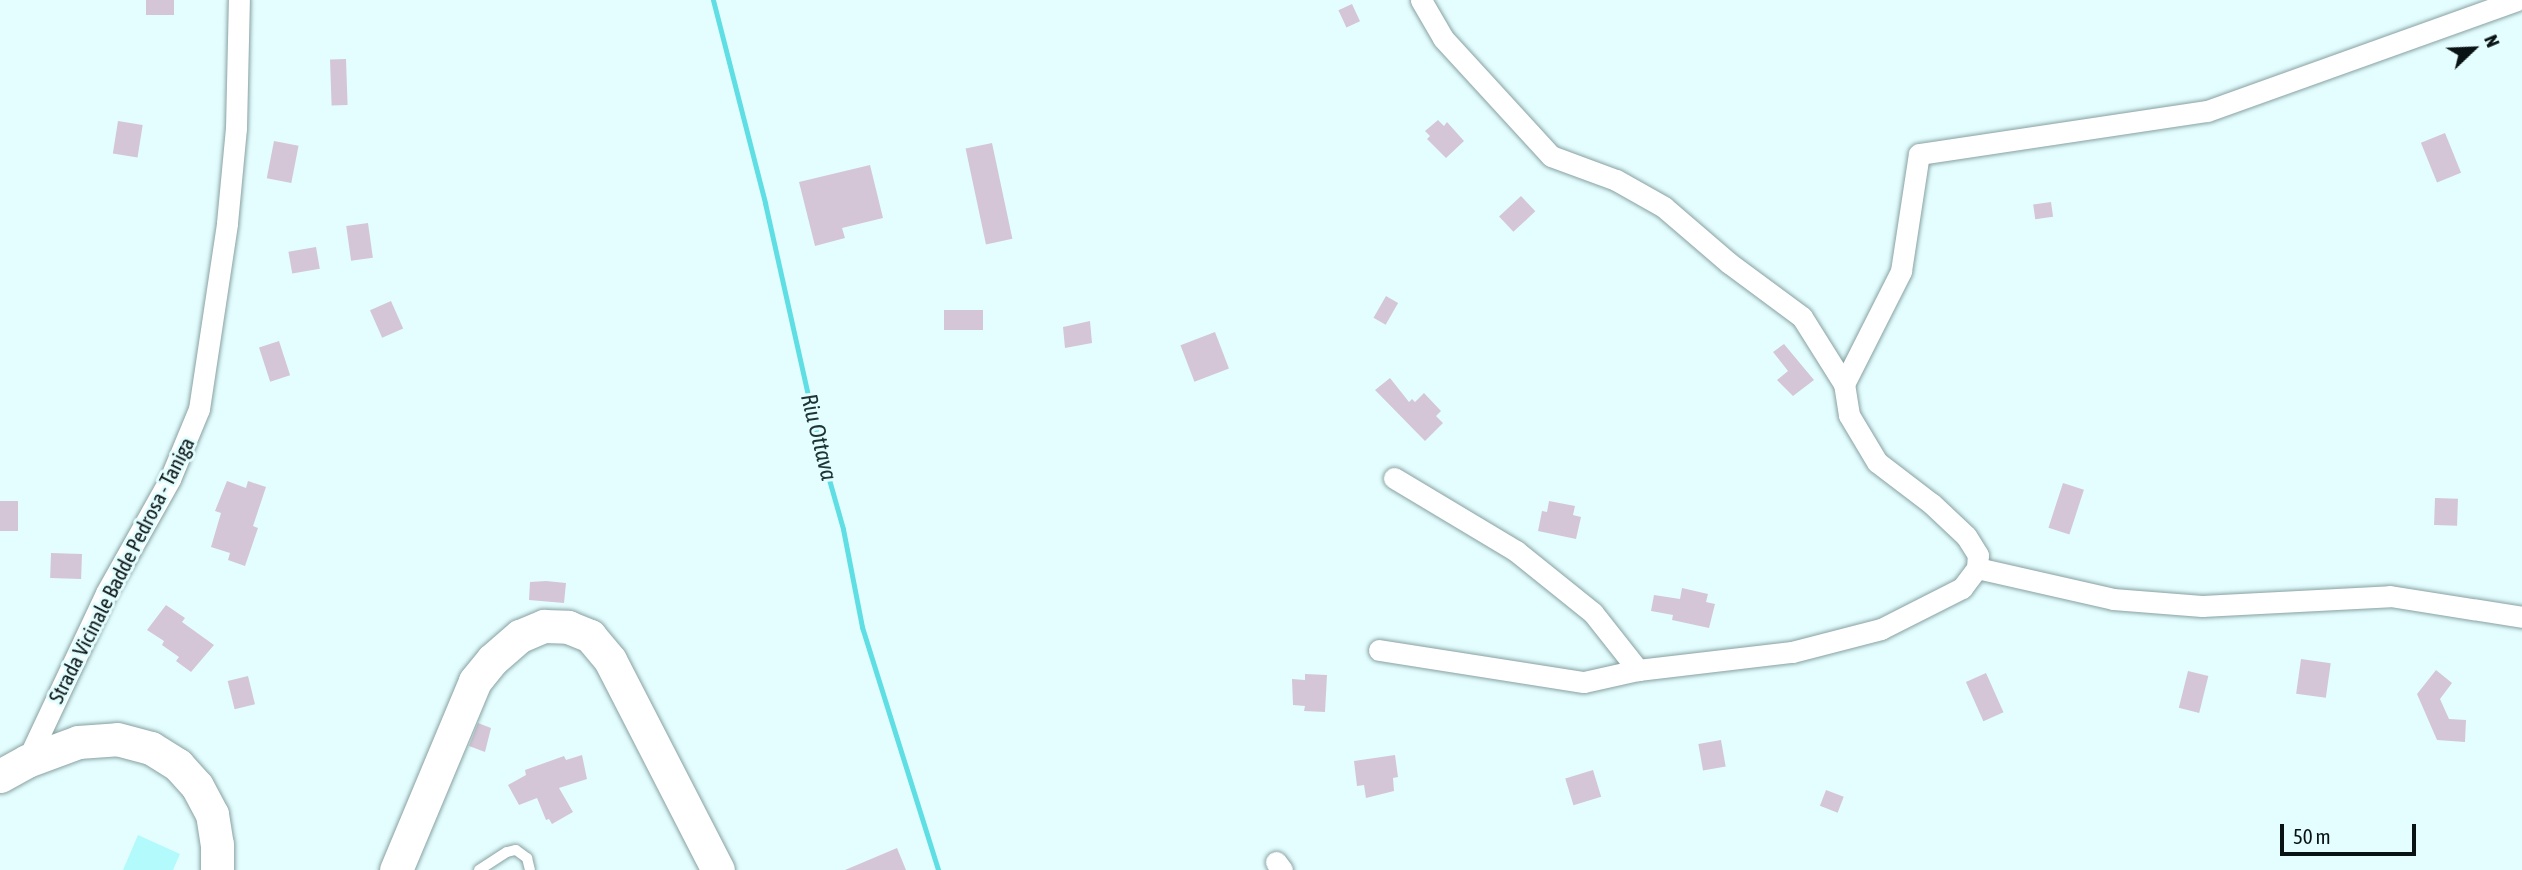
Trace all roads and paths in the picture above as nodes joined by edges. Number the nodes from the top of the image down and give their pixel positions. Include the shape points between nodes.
1 (239, 0) edge
2 (1421, 0) edge
3 (2517, 0) edge
4 (1844, 384) junction
5 (1394, 478) dead end
6 (1977, 568) junction
7 (2522, 617) edge
8 (1378, 650) dead end
9 (1638, 670) junction
10 (14, 769) edge
11 (217, 870) edge
12 (396, 870) edge
13 (479, 870) edge
14 (530, 870) edge
15 (718, 870) edge

1 - 10 street, Strada Vicinale Badde Pedrosa - Taniga via 232,169 199,409 170,479
2 - 4 street via 1443,38 1551,156 1616,180 1664,207 1802,317
3 - 4 street via 2207,111 1919,154 1901,271
4 - 6 street via 1849,415 1877,462 1933,504 1966,536 1978,555
5 - 9 street via 1516,551 1593,613
6 - 7 street via 2113,599 2202,606 2390,596
6 - 9 street via 1962,588 1881,629 1792,652
8 - 9 street via 1584,682
10 - 11 main road via 94,739 135,743 164,755 197,786 212,814
12 - 15 main road via 475,681 520,636 544,626 568,627 590,636 610,660
13 - 14 lane via 516,850 527,858

